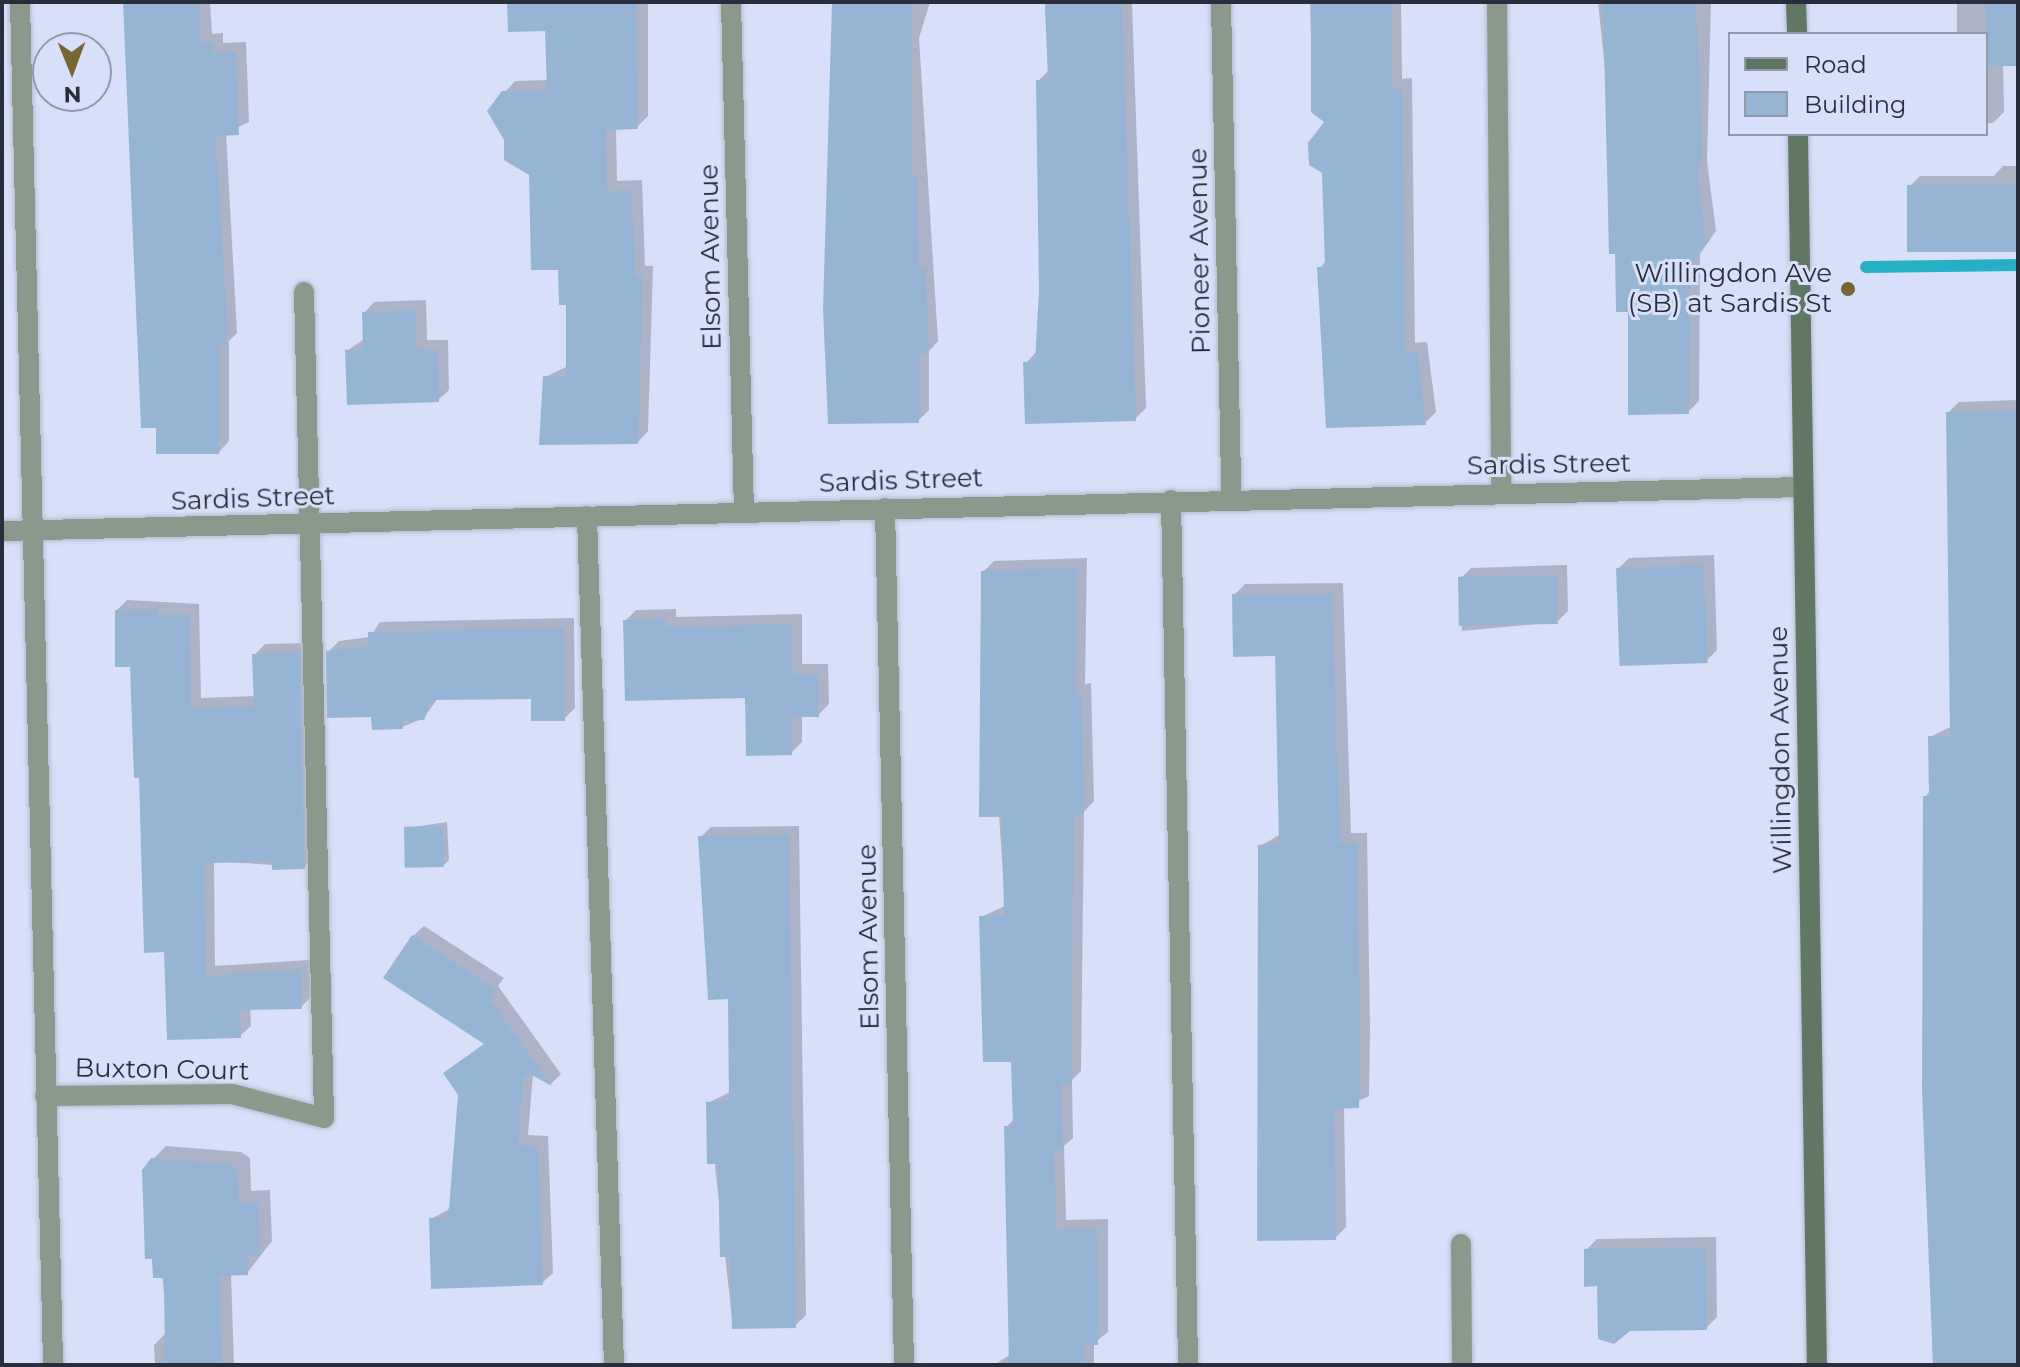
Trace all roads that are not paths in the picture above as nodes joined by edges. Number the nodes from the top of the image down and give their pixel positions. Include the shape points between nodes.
1 (20, 2) edge
2 (731, 2) edge
3 (1221, 2) edge
4 (1497, 2) edge
5 (1796, 2) edge
6 (1797, 32) edge
7 (1798, 136) edge
8 (304, 292) dead end
9 (1802, 487) junction
10 (1501, 492) junction
11 (1231, 498) junction
12 (1171, 500) junction
13 (885, 508) junction
14 (744, 511) junction
15 (587, 516) junction
16 (312, 523) junction
17 (34, 530) junction
18 (2, 531) edge
19 (45, 1096) junction
20 (1461, 1244) dead end
21 (53, 1365) edge
22 (614, 1365) edge
23 (904, 1365) edge
24 (1188, 1365) edge
25 (1462, 1365) edge
26 (1817, 1365) edge

1 - 17 street
2 - 14 street, Elsom Avenue
3 - 11 street, Pioneer Avenue
4 - 10 street
5 - 6 main road
7 - 9 main road, Willingdon Avenue
8 - 16 street
9 - 10 street, Sardis Street
9 - 26 main road, Willingdon Avenue
10 - 11 street, Sardis Street
11 - 12 street, Sardis Street
12 - 13 street, Sardis Street
12 - 24 street
13 - 14 street, Sardis Street
13 - 23 street, Elsom Avenue
14 - 15 street, Sardis Street
15 - 16 street, Sardis Street
15 - 22 street
16 - 17 street, Sardis Street
16 - 19 street, Buxton Court via 324,1118 232,1094
17 - 18 street, Sardis Street
17 - 19 street
19 - 21 street
20 - 25 street

